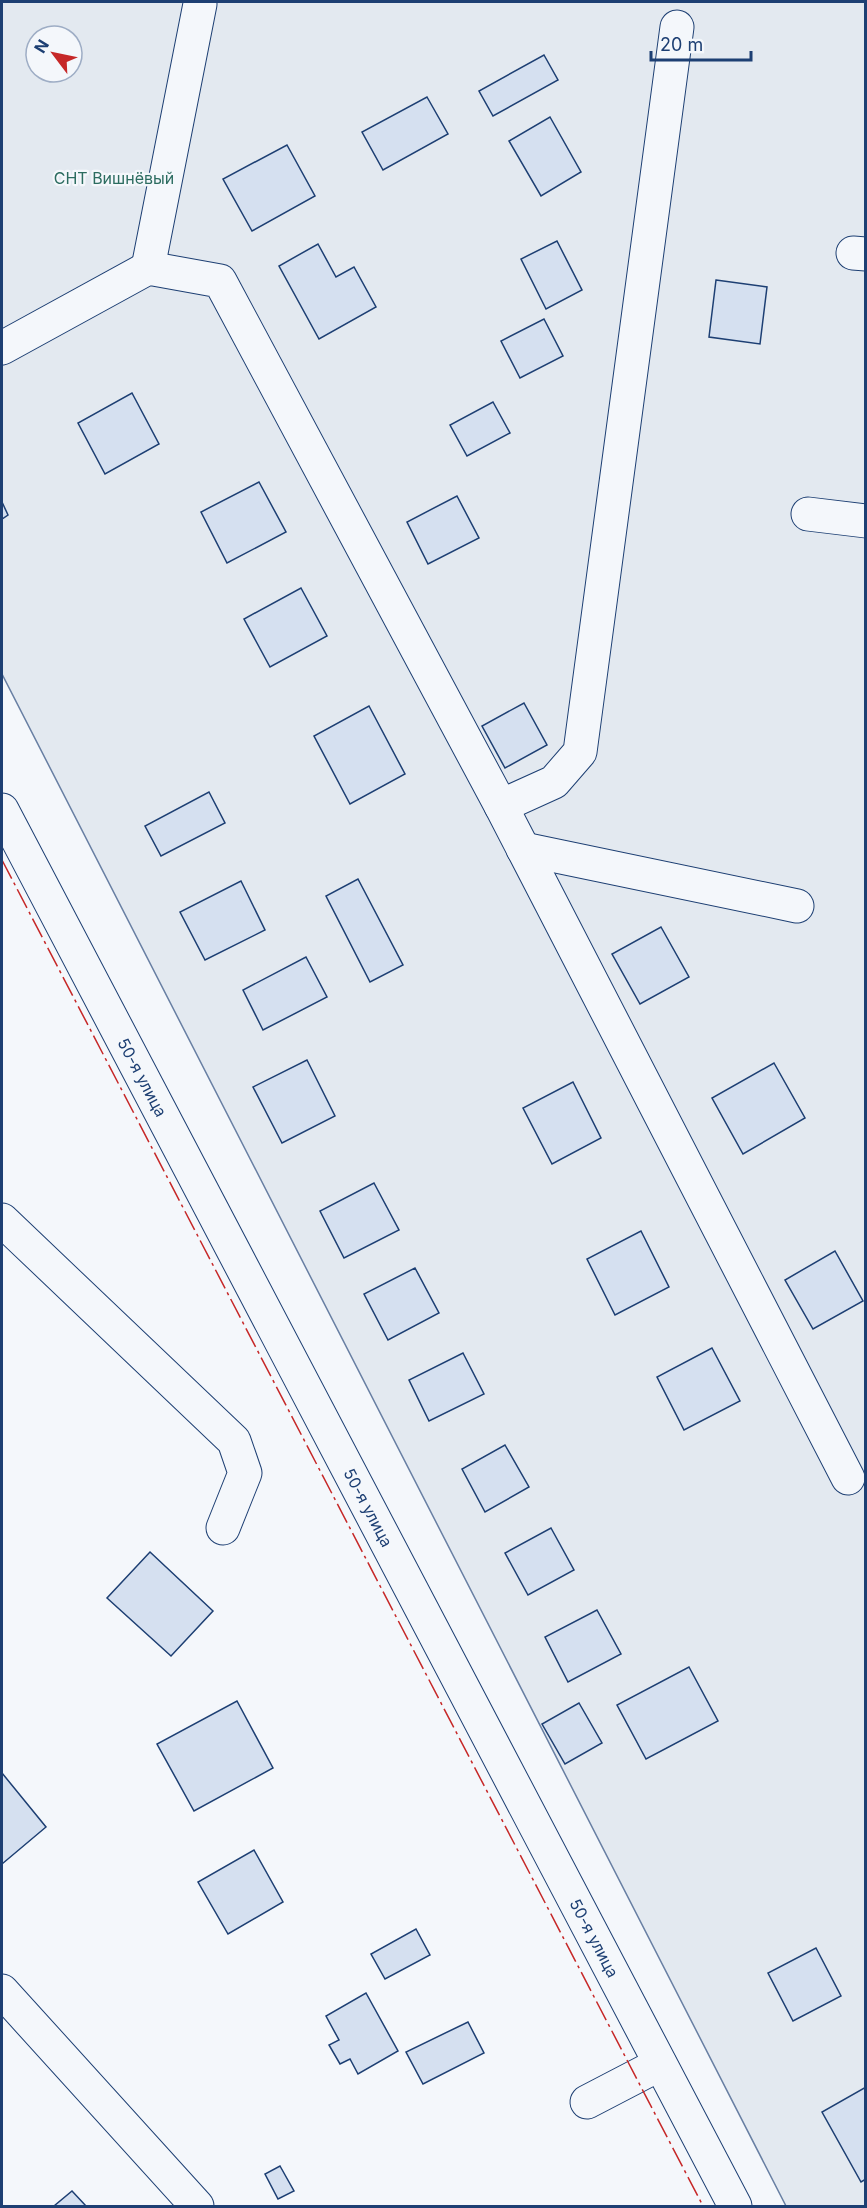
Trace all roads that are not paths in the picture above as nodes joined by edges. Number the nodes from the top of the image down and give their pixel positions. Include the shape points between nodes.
1 (200, 4) dead end
2 (677, 27) dead end
3 (148, 268) junction
4 (2, 348) edge
5 (808, 514) dead end
6 (866, 521) edge
7 (501, 806) junction
8 (2, 810) edge
9 (523, 849) junction
10 (797, 906) dead end
11 (2, 1221) edge
12 (848, 1478) dead end
13 (223, 1528) dead end
14 (2, 1991) edge
15 (660, 2064) junction
16 (586, 2102) dead end
17 (197, 2206) edge
18 (735, 2206) edge

1 - 3 street
2 - 7 street via 580,752 554,782
3 - 4 street
3 - 7 street via 220,281
5 - 6 street
7 - 9 street
8 - 15 street, 50-я улица
9 - 10 street
9 - 12 street
11 - 13 street via 234,1441 245,1473
14 - 17 street
15 - 16 street
15 - 18 street, 50-я улица

